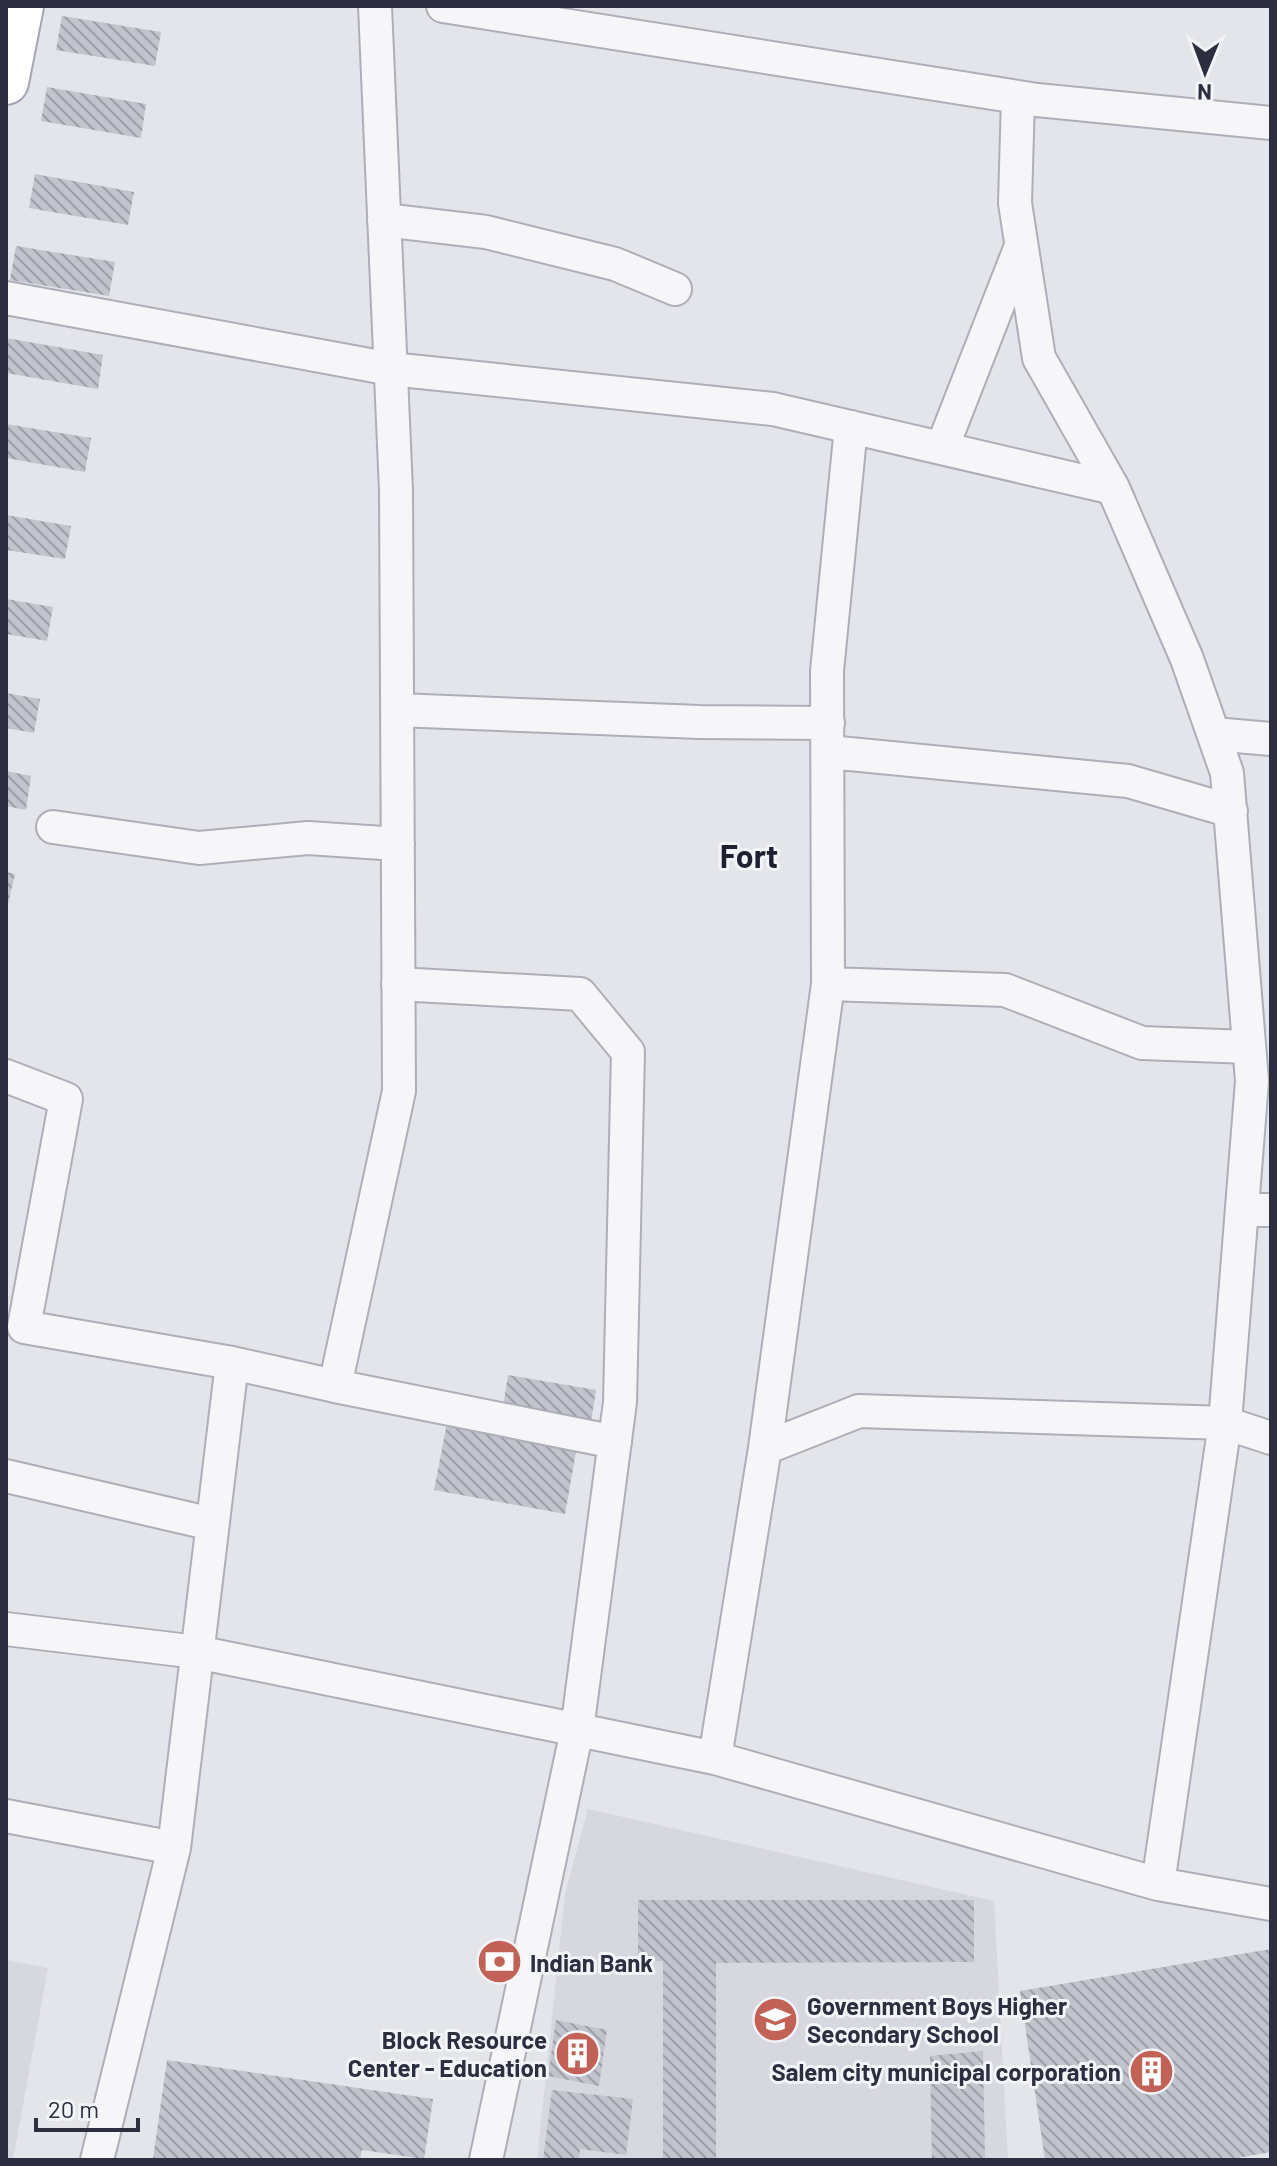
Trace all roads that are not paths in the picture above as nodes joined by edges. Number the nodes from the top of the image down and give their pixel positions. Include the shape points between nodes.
1 (21, 6) edge
2 (375, 6) edge
3 (443, 6) edge
4 (6, 82) edge
5 (1018, 97) junction
6 (1271, 123) edge
7 (384, 220) junction
8 (1022, 245) junction
9 (675, 289) dead end
10 (6, 298) edge
11 (391, 369) junction
12 (851, 427) junction
13 (942, 448) junction
14 (1113, 488) junction
15 (397, 710) junction
16 (1214, 734) junction
17 (828, 737) junction
18 (1271, 739) edge
19 (1231, 811) junction
20 (53, 827) dead end
21 (398, 844) junction
22 (398, 984) junction
23 (828, 984) junction
24 (1249, 1047) junction
25 (6, 1076) edge
26 (1257, 1210) edge
27 (232, 1363) junction
28 (335, 1386) junction
29 (1225, 1423) junction
30 (1271, 1438) edge
31 (615, 1442) junction
32 (765, 1448) junction
33 (6, 1476) edge
34 (212, 1524) junction
35 (6, 1629) edge
36 (197, 1652) junction
37 (577, 1730) junction
38 (715, 1758) junction
39 (6, 1816) edge
40 (174, 1848) junction
41 (1158, 1884) junction
42 (1271, 1904) edge
43 (97, 2160) edge
44 (486, 2160) edge

1 - 4 main road
2 - 7 street
3 - 5 street
5 - 6 street
5 - 8 street via 1015,203
7 - 9 street via 486,232 615,264
7 - 11 street
8 - 13 street
8 - 14 street via 1039,358
10 - 11 street
11 - 12 street via 773,409
11 - 15 street
12 - 13 street
12 - 17 street via 827,671
13 - 14 street
14 - 16 street
15 - 17 street via 700,722
15 - 21 street
16 - 18 street
16 - 19 street via 1227,773
17 - 19 street via 1128,781
17 - 23 street
19 - 24 street
20 - 21 street via 199,848 308,838
21 - 22 street
22 - 28 street via 399,1091
22 - 31 street via 580,994 628,1052
23 - 24 street via 1005,990 1142,1043
23 - 32 street
24 - 26 street
25 - 27 street via 66,1099 24,1327
26 - 29 street
27 - 28 street
27 - 34 street
28 - 31 street
29 - 30 street
29 - 32 street via 859,1411
29 - 41 street
31 - 37 street
32 - 38 street
33 - 34 street
34 - 36 street
35 - 36 street
36 - 37 street
36 - 40 street
37 - 38 street
37 - 44 street
38 - 41 street
39 - 40 street
40 - 43 street
41 - 42 street

